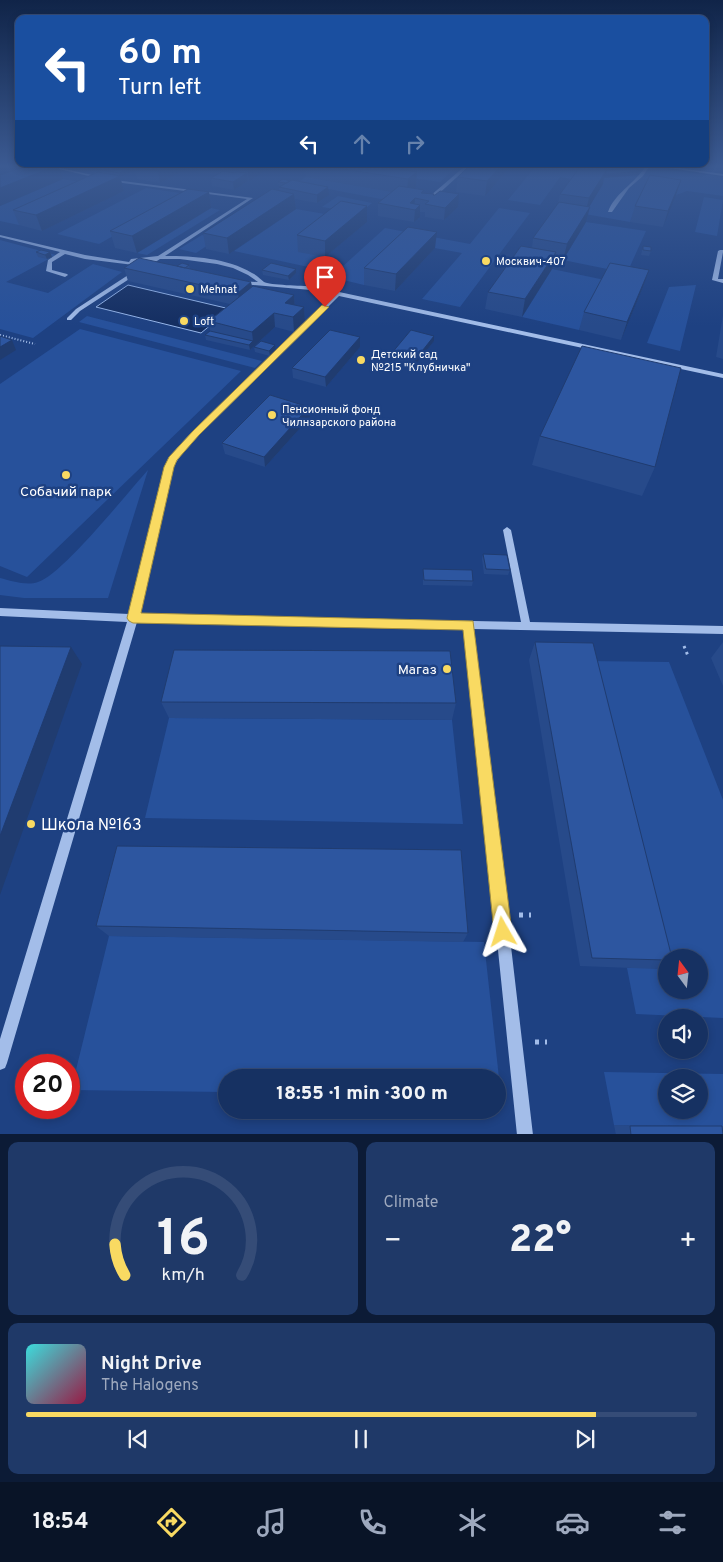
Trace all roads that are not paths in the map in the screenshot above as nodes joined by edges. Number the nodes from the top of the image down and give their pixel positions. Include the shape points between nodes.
1 (217, 220) edge
2 (0, 236) edge
3 (723, 251) edge
4 (64, 252) junction
5 (160, 257) junction
6 (126, 262) junction
7 (146, 265) junction
8 (155, 267) edge
9 (240, 268) junction
10 (233, 274) dead end
11 (65, 275) dead end
12 (233, 281) edge
13 (723, 281) edge
14 (262, 282) junction
15 (338, 294) junction
16 (69, 319) dead end
17 (723, 376) edge
18 (507, 530) dead end
19 (0, 612) edge
20 (133, 618) junction
21 (469, 625) junction
22 (526, 626) junction
23 (723, 630) edge
24 (0, 1063) edge
25 (525, 1134) edge

1 - 5 street
2 - 4 street
3 - 13 street via 720,251 714,280
4 - 6 street
4 - 11 street via 50,261 49,271
5 - 6 street
5 - 7 street
5 - 9 street
6 - 7 street
7 - 8 street
7 - 16 lane
9 - 10 street
9 - 14 street
12 - 14 street
14 - 15 street
15 - 17 street
15 - 20 street via 173,459
18 - 22 street
19 - 20 street
20 - 21 street
20 - 24 street
21 - 22 street
21 - 25 lane
22 - 23 street

